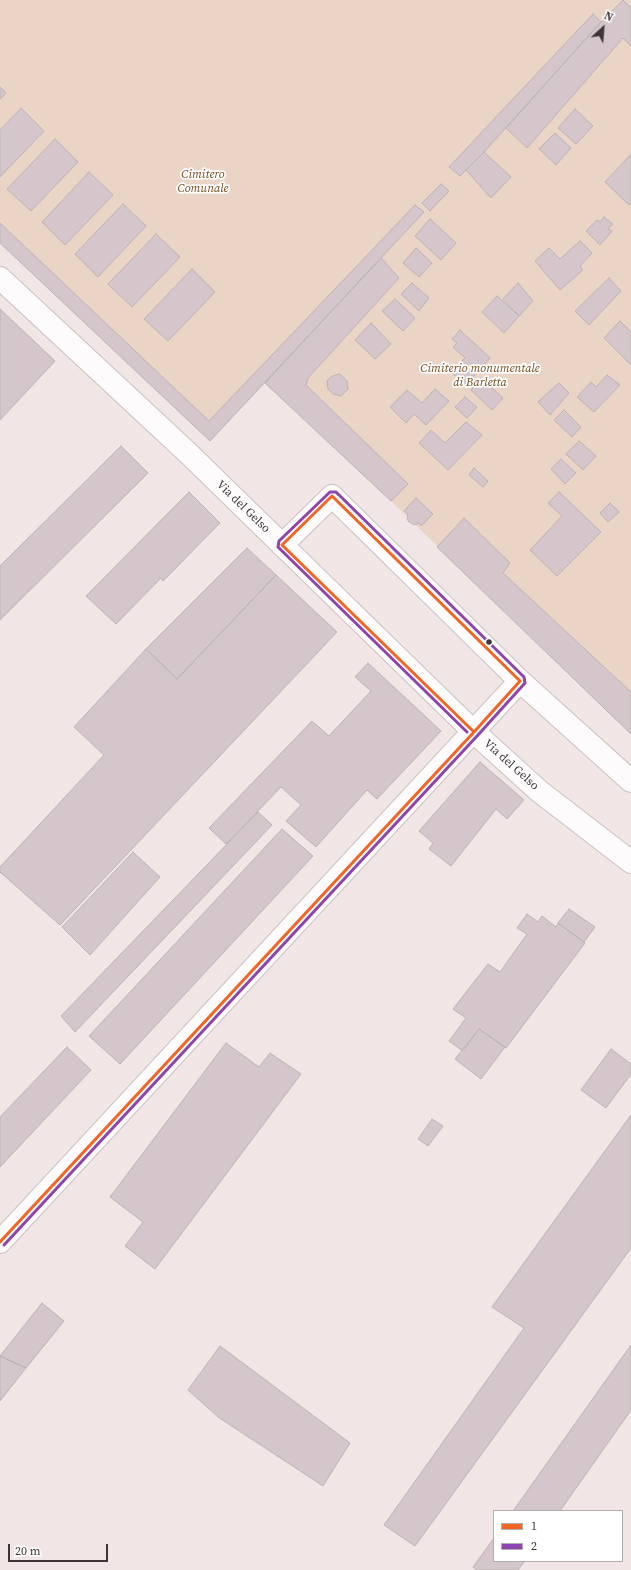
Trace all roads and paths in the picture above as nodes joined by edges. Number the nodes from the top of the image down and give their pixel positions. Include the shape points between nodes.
1 (0, 278) edge
2 (282, 545) junction
3 (520, 681) junction
4 (474, 732) junction
5 (631, 781) edge
6 (631, 862) edge
7 (0, 1242) edge

1 - 2 street, Via del Gelso via 188,453
2 - 3 street via 332,496
2 - 4 street, Via del Gelso
3 - 4 street
3 - 5 street
4 - 6 street, Via del Gelso via 539,791
4 - 7 street

